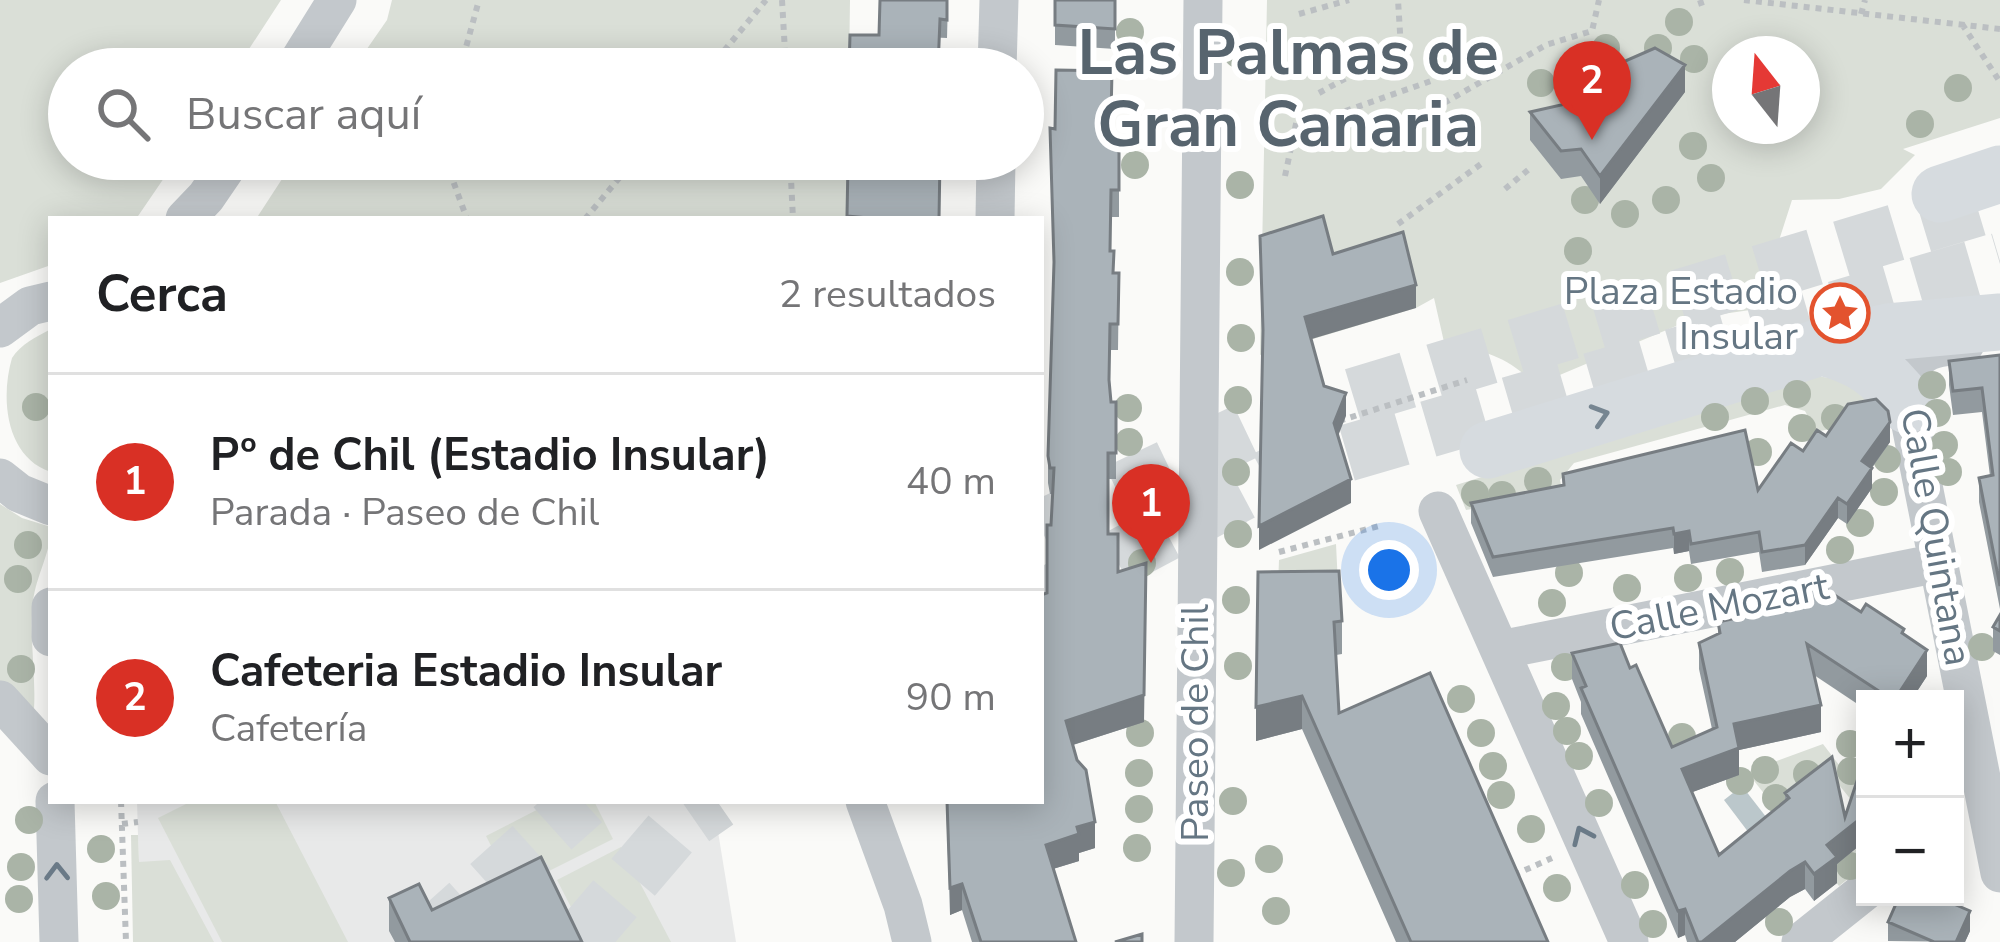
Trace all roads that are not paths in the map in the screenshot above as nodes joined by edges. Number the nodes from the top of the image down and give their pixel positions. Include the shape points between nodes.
1 (337, 0) edge
2 (999, 0) edge
3 (1203, 0) edge
4 (307, 48) edge
5 (998, 48) edge
6 (2000, 174) edge
7 (218, 180) edge
8 (995, 180) edge
9 (1940, 194) dead end
10 (197, 212) edge
11 (994, 216) edge
12 (48, 302) edge
13 (2000, 322) edge
14 (0, 328) edge
15 (2000, 343) edge
16 (1820, 346) junction
17 (1907, 406) junction
18 (1488, 450) dead end
19 (0, 478) edge
20 (48, 505) edge
21 (1438, 511) dead end
22 (1938, 563) junction
23 (1500, 650) junction
24 (0, 700) edge
25 (48, 753) edge
26 (1980, 799) edge
27 (56, 804) edge
28 (867, 804) edge
29 (2000, 873) edge
30 (1856, 898) edge
31 (59, 942) edge
32 (912, 942) edge
33 (1194, 942) edge
34 (1629, 942) edge
35 (1801, 942) edge

1 - 4 street
2 - 5 street
3 - 33 street, Paseo de Chil
6 - 9 highway
7 - 10 street
8 - 11 street
12 - 14 street
13 - 16 highway
15 - 17 street, Calle Quintana via 1933,347 1916,357
16 - 17 highway via 1876,369
18 -> 16 highway
17 - 22 street, Calle Quintana
19 - 20 street
21 - 23 street
22 - 23 street, Calle Mozart
22 - 26 street, Calle Quintana
34 -> 23 street
24 - 25 street
26 - 29 street, Calle Quintana
31 -> 27 street
28 - 32 street
30 - 35 street

